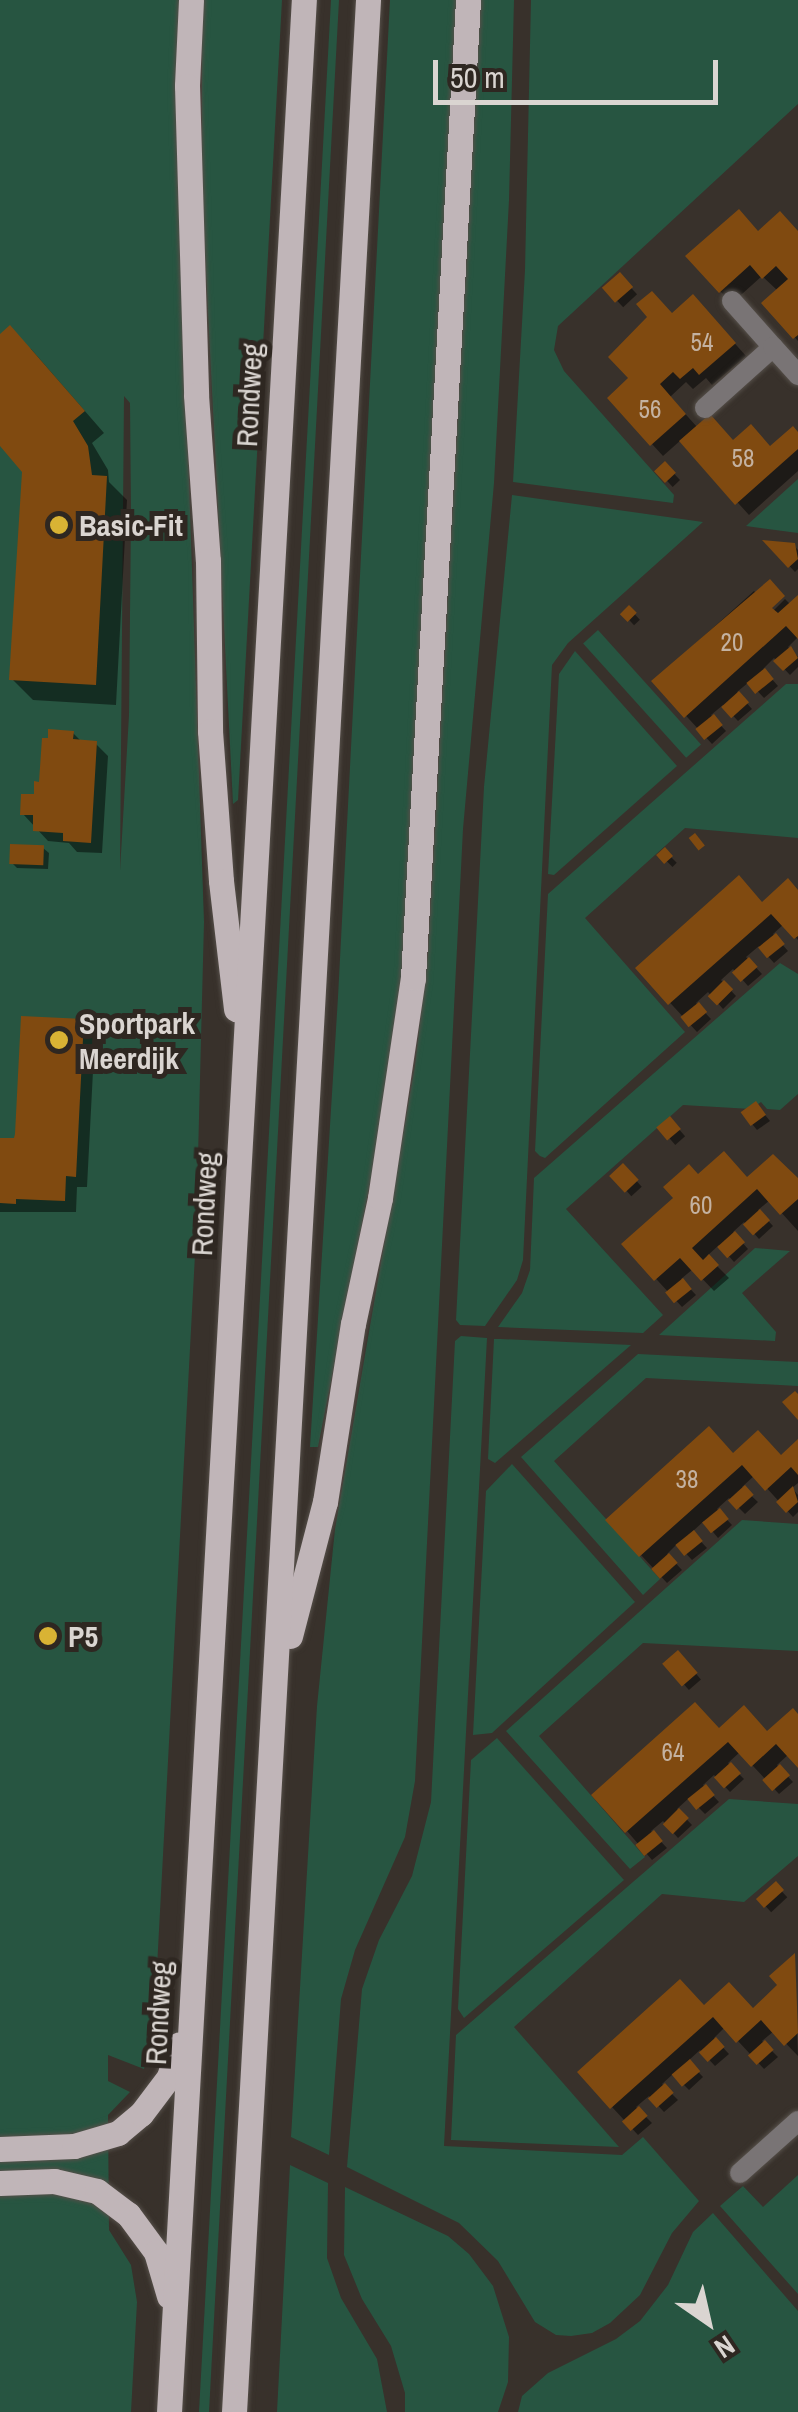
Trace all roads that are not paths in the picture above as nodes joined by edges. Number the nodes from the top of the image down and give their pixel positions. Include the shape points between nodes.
1 (191, 0) edge
2 (304, 0) edge
3 (368, 0) edge
4 (468, 0) edge
5 (732, 301) dead end
6 (773, 348) junction
7 (798, 375) edge
8 (705, 408) dead end
9 (244, 1074) junction
10 (276, 1689) junction
11 (191, 2004) junction
12 (798, 2122) edge
13 (0, 2149) edge
14 (740, 2173) dead end
15 (0, 2183) edge
16 (174, 2317) junction
17 (170, 2412) edge
18 (234, 2412) edge

1 - 9 main road via 187,86 210,731
2 - 9 main road, Rondweg
3 - 10 main road
4 - 10 main road via 413,978 324,1502
5 - 6 street
6 - 7 street
6 - 8 street
9 - 11 main road, Rondweg
10 - 18 main road
11 - 13 main road via 169,2078 118,2133 74,2146
11 - 16 main road, Rondweg
12 - 14 street
15 - 16 main road via 54,2180 96,2191 128,2214 156,2252
16 - 17 main road, Rondweg

